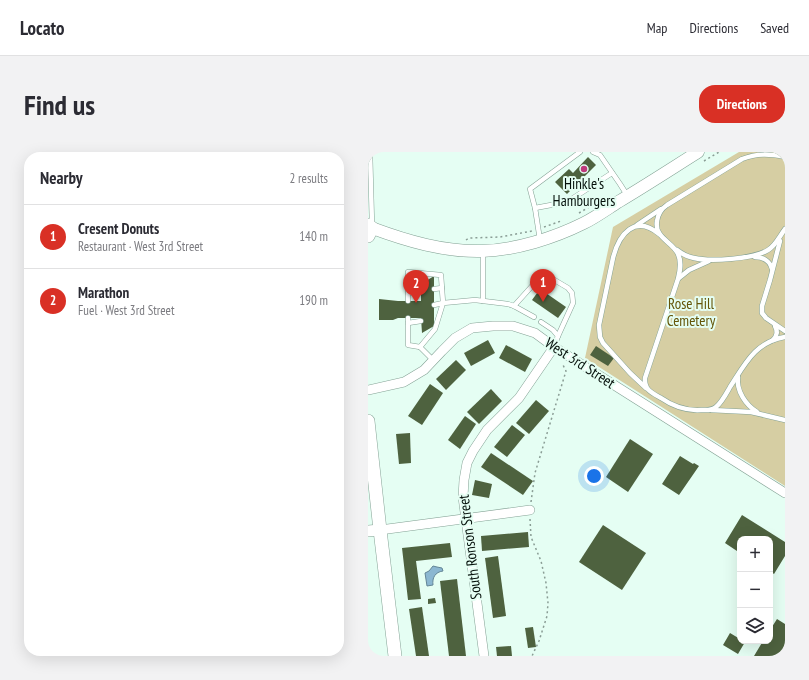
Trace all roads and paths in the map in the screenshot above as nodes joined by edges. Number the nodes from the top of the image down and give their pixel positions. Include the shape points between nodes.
1 (370, 152) edge
2 (580, 152) edge
3 (593, 152) edge
4 (698, 152) edge
5 (785, 157) edge
6 (612, 173) junction
7 (628, 196) junction
8 (535, 208) junction
9 (662, 208) junction
10 (634, 226) junction
11 (369, 229) edge
12 (785, 229) edge
13 (660, 234) junction
14 (540, 240) junction
15 (675, 249) junction
16 (483, 251) junction
17 (750, 257) junction
18 (710, 260) junction
19 (772, 270) junction
20 (678, 279) junction
21 (442, 288) junction
22 (434, 289) dead end
23 (421, 291) dead end
24 (408, 293) junction
25 (408, 301) dead end
26 (483, 301) junction
27 (443, 303) junction
28 (434, 305) dead end
29 (514, 306) junction
30 (534, 317) dead end
31 (408, 318) dead end
32 (421, 321) dead end
33 (541, 322) dead end
34 (408, 324) junction
35 (774, 324) junction
36 (785, 331) edge
37 (558, 336) junction
38 (785, 337) edge
39 (772, 341) junction
40 (420, 347) junction
41 (554, 347) junction
42 (433, 360) junction
43 (562, 363) dead end
44 (739, 372) junction
45 (648, 389) junction
46 (368, 390) edge
47 (710, 410) junction
48 (761, 414) junction
49 (785, 420) edge
50 (368, 421) edge
51 (785, 494) edge
52 (530, 510) junction
53 (466, 519) junction
54 (374, 531) edge
55 (395, 656) edge
56 (484, 656) edge
57 (532, 656) edge

1 - 11 lane
2 - 8 lane via 530,189
3 - 6 lane via 600,156
4 - 7 main road
5 - 9 lane via 764,154 742,159
6 - 7 lane
6 - 8 lane via 567,202
7 - 14 main road via 585,223
8 - 14 lane
9 - 10 lane
9 - 13 lane via 656,222
10 - 13 lane via 648,226
10 - 45 lane via 622,236 616,247 599,330 603,343
11 - 16 main road via 420,243
12 - 17 lane via 771,248
12 - 19 lane
13 - 15 lane
14 - 16 main road via 517,247
15 - 18 lane via 690,257
15 - 20 lane via 680,262
16 - 26 lane
17 - 18 lane
17 - 19 lane via 765,259
18 - 20 lane via 689,270
19 - 35 lane via 762,311
20 - 45 lane via 645,378
21 - 22 lane
21 - 24 lane via 441,275 408,272
21 - 27 lane
23 - 24 lane
24 - 25 lane
26 - 27 lane
26 - 29 lane
27 - 28 lane
27 - 40 lane via 436,318 435,329
29 - 30 lane
29 - 37 lane via 541,276 546,275 568,288 573,303
31 - 34 lane
32 - 34 lane
33 - 37 lane
34 - 40 lane via 408,345
35 - 36 lane
35 - 39 lane via 777,333
37 - 41 lane
38 - 39 lane
39 - 44 lane via 754,353
40 - 42 lane
41 - 42 street, West 3rd Street via 535,333 513,326 472,328 455,338
41 - 51 street, West 3rd Street
41 - 53 street, South Ronson Street via 520,398 487,430 473,451 467,463 464,480
42 - 46 street, West 3rd Street via 424,370 404,382
43 - 52 path via 566,371 535,473
44 - 47 lane via 723,399
44 - 48 lane via 737,382 743,398 752,409
45 - 47 lane via 676,407 687,410
47 - 48 lane
48 - 49 lane
50 - 54 main road
52 - 53 street
52 - 57 path via 531,537 546,583 548,603 548,616
53 - 54 street
53 - 56 street, South Ronson Street
54 - 55 main road

